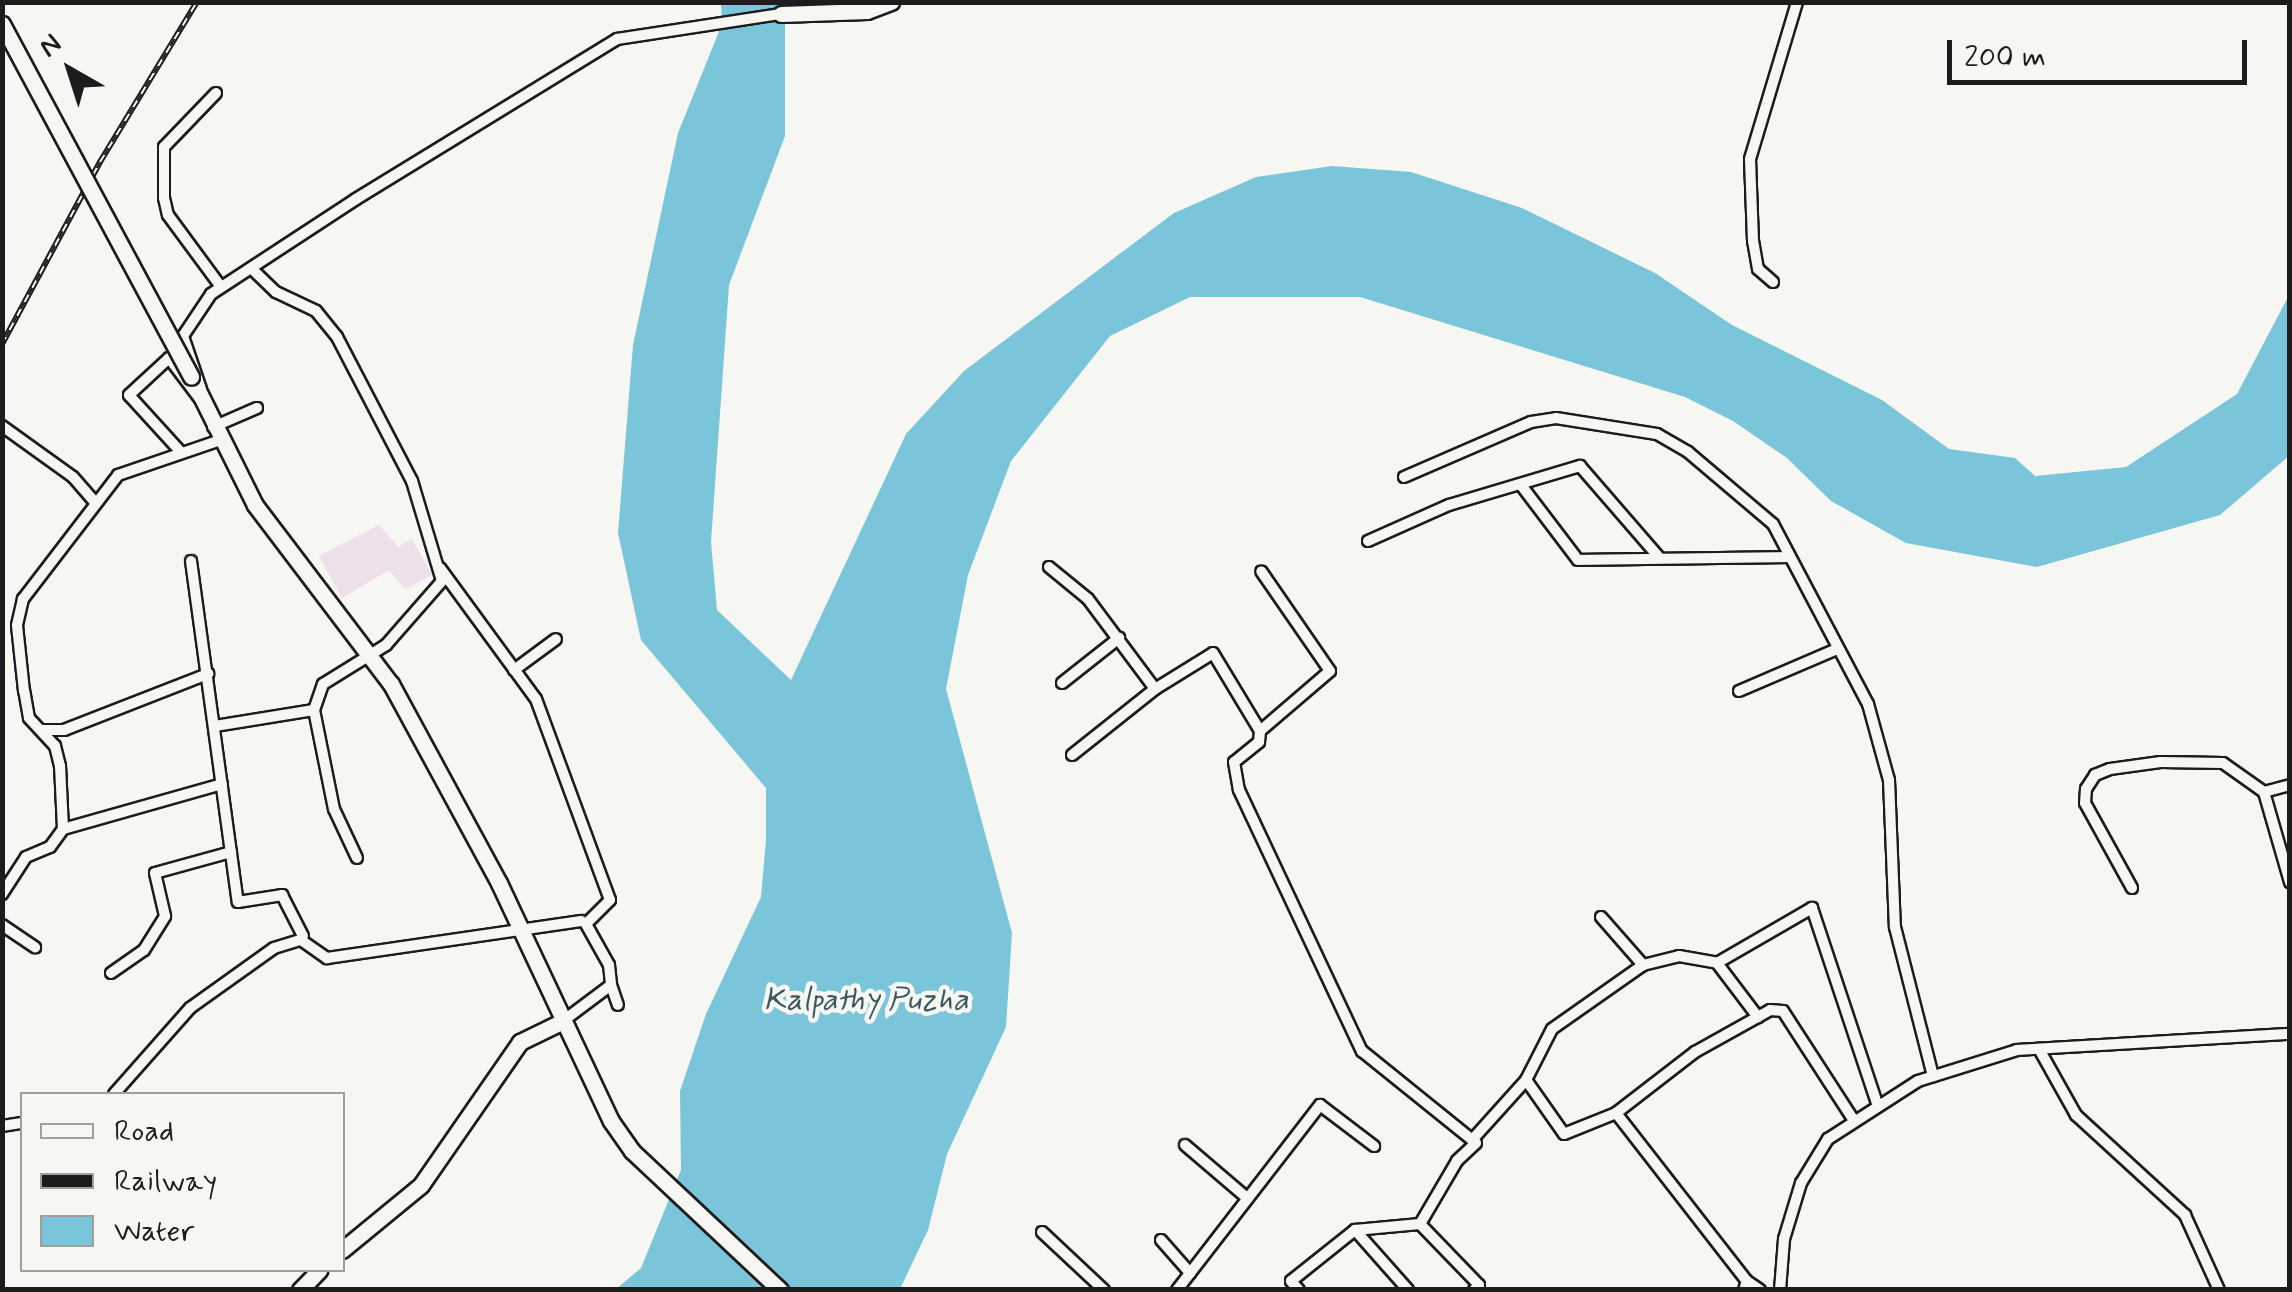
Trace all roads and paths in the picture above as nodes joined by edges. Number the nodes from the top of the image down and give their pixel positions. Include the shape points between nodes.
1 (891, 2) edge
2 (1797, 2) edge
3 (782, 14) joint
4 (2, 24) edge
5 (216, 92) dead end
6 (253, 270) junction
7 (1772, 282) dead end
8 (221, 287) junction
9 (201, 400) junction
10 (256, 408) dead end
11 (2, 426) edge
12 (216, 434) junction
13 (179, 450) junction
14 (1404, 477) dead end
15 (1521, 485) junction
16 (94, 501) junction
17 (1368, 541) dead end
18 (1658, 556) junction
19 (1787, 556) junction
20 (191, 561) dead end
21 (438, 566) junction
22 (1049, 567) dead end
23 (1261, 571) dead end
24 (1120, 638) junction
25 (556, 639) dead end
26 (1837, 649) junction
27 (371, 654) junction
28 (514, 670) junction
29 (208, 674) junction
30 (1062, 683) dead end
31 (1155, 689) junction
32 (1739, 691) dead end
33 (314, 710) junction
34 (215, 726) junction
35 (41, 730) junction
36 (1260, 731) junction
37 (1072, 756) dead end
38 (222, 784) junction
39 (2290, 785) edge
40 (2264, 792) junction
41 (63, 829) junction
42 (231, 852) junction
43 (357, 858) dead end
44 (2290, 882) edge
45 (2132, 888) dead end
46 (2, 894) edge
47 (1600, 916) dead end
48 (581, 921) dead end
49 (2, 925) edge
50 (524, 933) junction
51 (302, 936) dead end
52 (35, 948) dead end
53 (1717, 963) junction
54 (1644, 965) junction
55 (111, 973) dead end
56 (610, 984) junction
57 (618, 1005) dead end
58 (1758, 1017) junction
59 (562, 1020) junction
60 (2290, 1034) edge
61 (2039, 1050) junction
62 (1933, 1076) junction
63 (1526, 1080) junction
64 (116, 1092) edge
65 (1878, 1103) junction
66 (1616, 1113) junction
67 (1853, 1120) junction
68 (1472, 1140) junction
69 (1186, 1145) dead end
70 (1374, 1146) dead end
71 (1247, 1198) junction
72 (1420, 1224) junction
73 (1356, 1230) junction
74 (1042, 1232) dead end
75 (1161, 1240) dead end
76 (345, 1248) edge
77 (1190, 1273) junction
78 (1745, 1285) edge
79 (780, 1290) edge
80 (1104, 1290) edge
81 (1177, 1290) edge
82 (1299, 1290) edge
83 (1408, 1290) edge
84 (1474, 1290) edge
85 (1760, 1290) edge
86 (1780, 1290) edge
87 (2219, 1290) edge

1 - 3 main road via 866,11
2 - 7 street via 1750,160 1755,255
3 - 6 street via 617,39
4 - 9 main road, bridge
5 - 8 street via 164,146 164,198 168,216
6 - 8 street
6 - 21 street via 276,292 316,312 337,337 412,481
8 - 9 street via 182,336 201,380
9 - 12 main road
9 - 13 street via 169,358 129,394
10 - 12 street
11 - 16 street via 73,476
12 - 13 street
12 - 27 main road via 280,542
13 - 16 street via 118,474
14 - 19 street via 1532,422 1556,418 1657,434 1773,524
15 - 17 street via 1449,505
15 - 18 street via 1578,560 1627,564
15 - 18 street via 1580,466
16 - 35 street via 33,582 16,625 29,718
18 - 19 street
19 - 26 street
20 - 29 street
21 - 27 street via 436,594
21 - 28 street
22 - 24 street
23 - 36 street via 1330,672
24 - 30 street
24 - 31 street
25 - 28 street
26 - 32 street
26 - 62 street via 1868,704 1888,780 1895,926
27 - 33 street via 322,684
27 - 50 main road
28 - 56 street via 536,700 610,900 586,924 609,966
29 - 34 street
29 - 35 street via 64,730
31 - 36 street via 1213,654
31 - 37 street
33 - 34 street
33 - 43 street via 334,809
34 - 38 street
35 - 41 street via 60,766
36 - 68 street via 1260,742 1234,762 1240,790 1362,1051
38 - 41 street
38 - 42 street
39 - 40 street
40 - 44 street
40 - 45 street via 2223,762 2161,762 2095,775 2085,803
41 - 46 street via 50,846 26,856
42 - 51 street via 238,902 282,895
42 - 55 street via 154,873 165,916 144,950
47 - 54 street
48 - 50 street
49 - 52 street
50 - 59 main road
50 - 64 street via 327,958 301,940 274,948 190,1008
53 - 54 street via 1679,956
53 - 58 street
53 - 65 street via 1812,908
54 - 63 street via 1552,1029
56 - 57 street
56 - 59 street
58 - 66 street via 1694,1052
58 - 67 street via 1782,1011
59 - 76 main road via 520,1042 421,1185
59 - 79 main road via 632,1150
60 - 61 street
61 - 62 street
61 - 87 street via 2076,1115 2185,1215
62 - 65 street
63 - 66 street via 1564,1134
63 - 68 street
65 - 67 street
66 - 78 street
67 - 86 street via 1828,1139 1802,1183 1784,1239
68 - 72 street
69 - 71 street
70 - 71 street via 1320,1105
71 - 77 street
72 - 73 street
72 - 84 street via 1479,1284
73 - 82 street via 1291,1280
73 - 83 street
74 - 80 street
75 - 77 street
77 - 81 street
78 - 85 street

